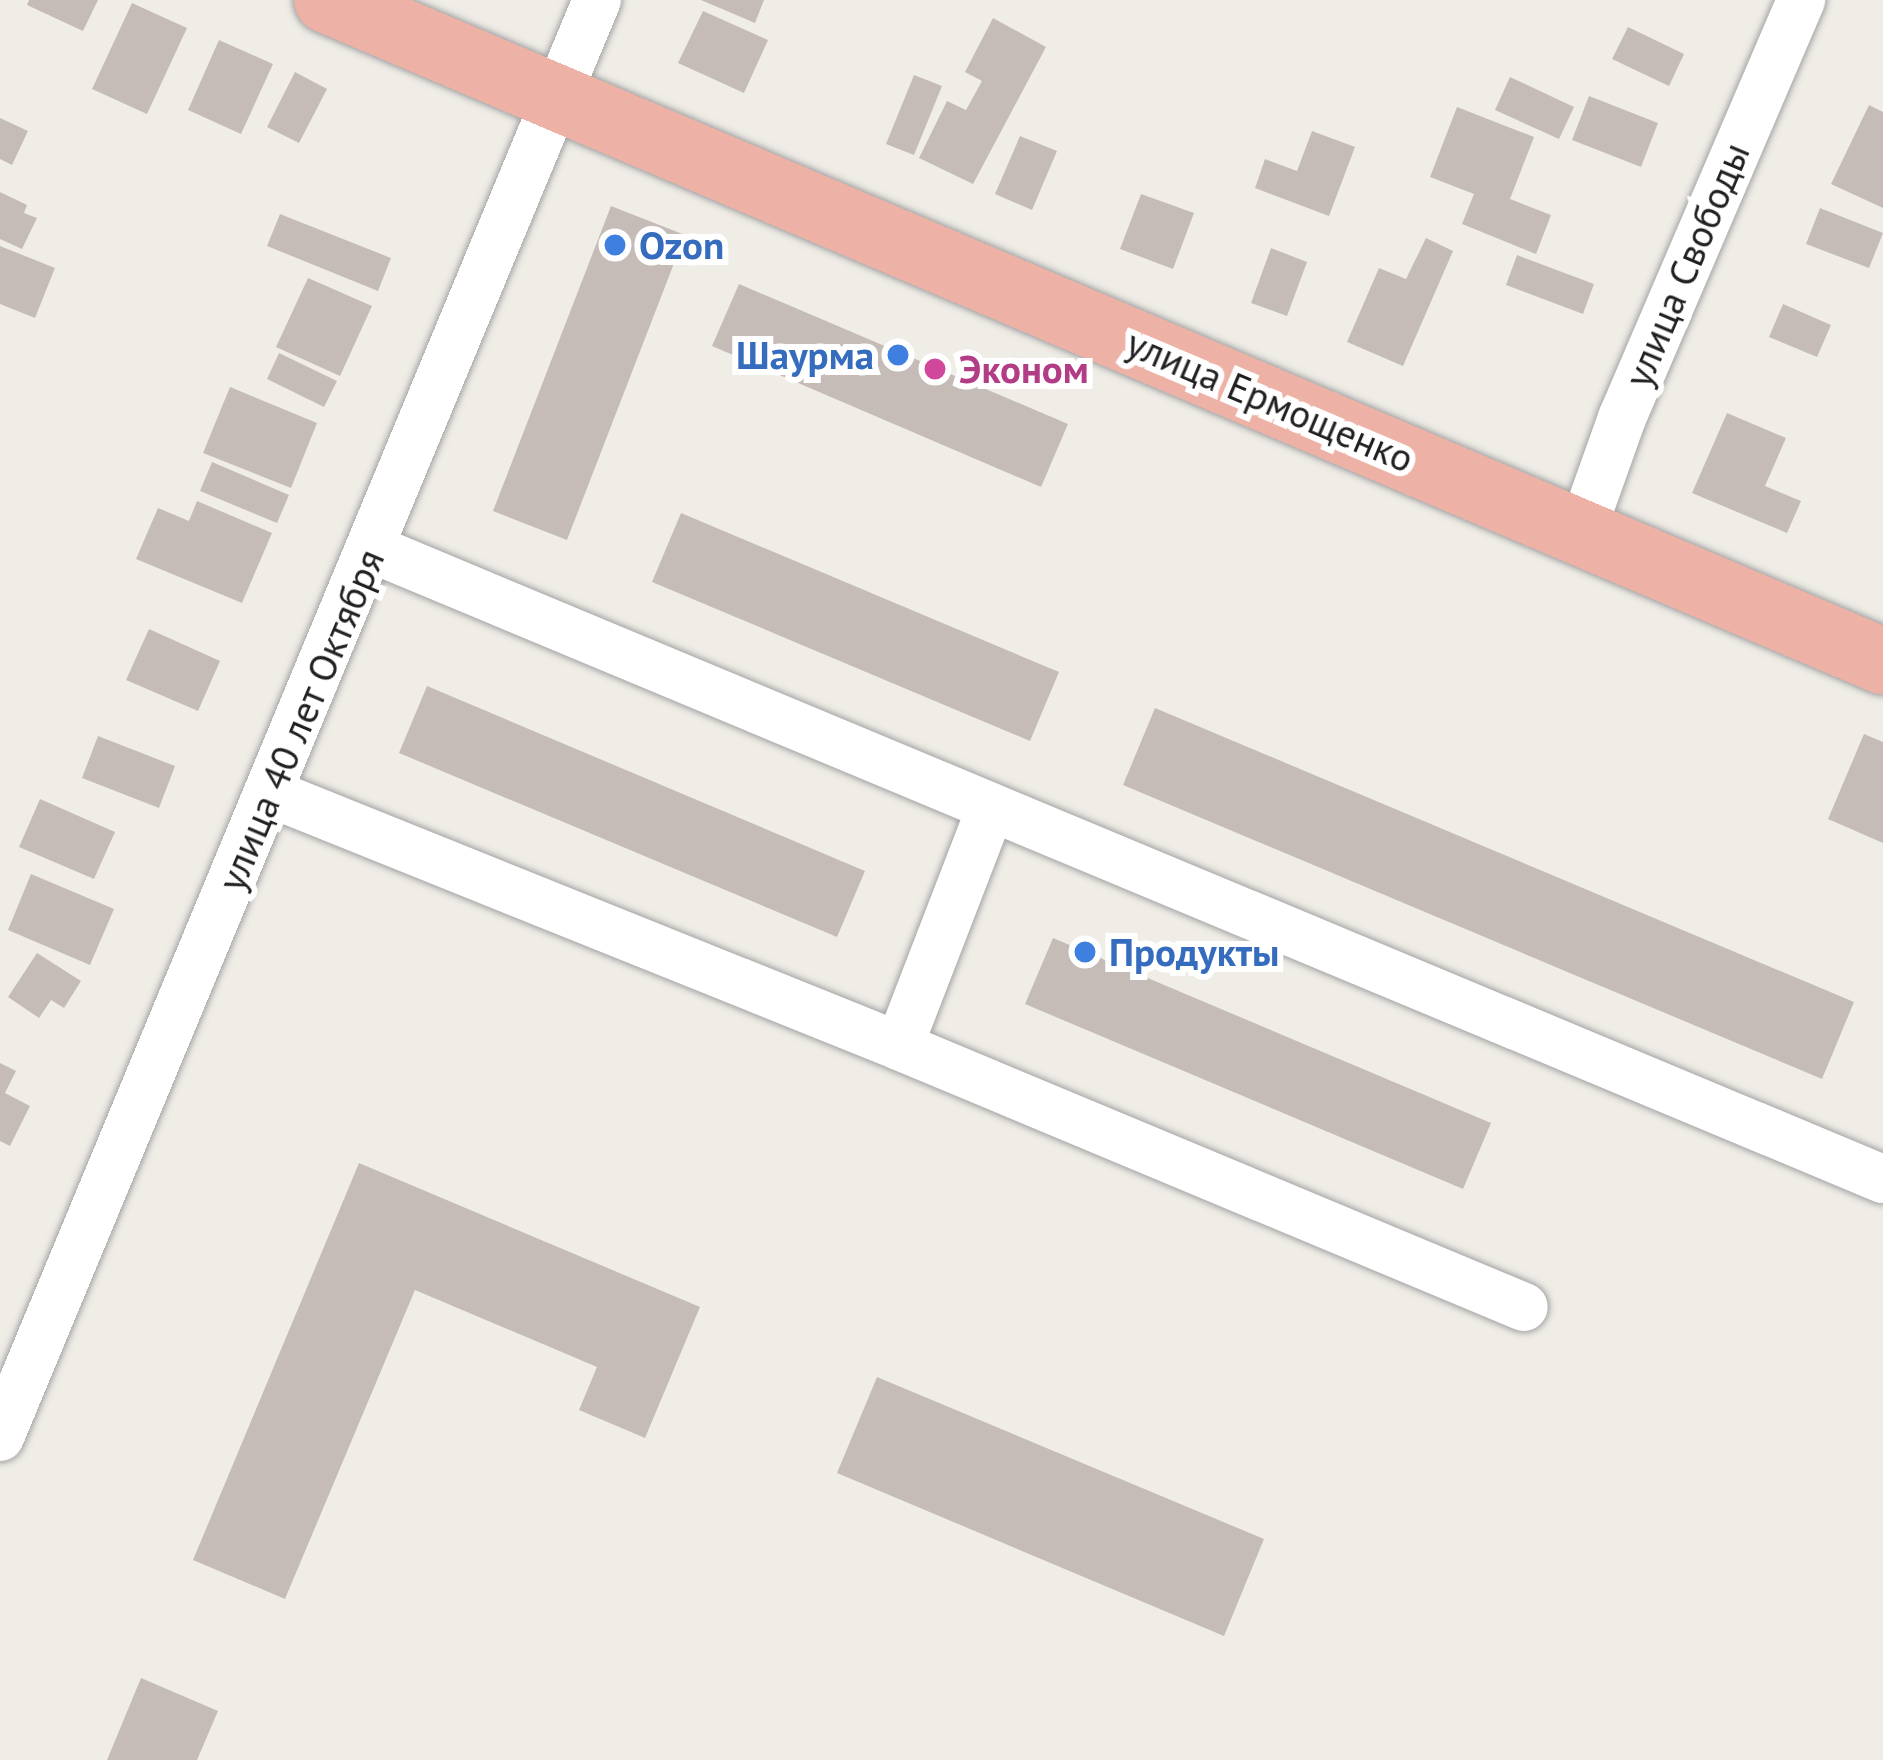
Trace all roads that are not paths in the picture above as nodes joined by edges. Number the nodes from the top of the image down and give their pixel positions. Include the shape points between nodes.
1 (326, 0) edge
2 (597, 0) edge
3 (1801, 0) edge
4 (556, 97) junction
5 (1581, 533) junction
6 (373, 549) junction
7 (1883, 662) edge
8 (270, 794) junction
9 (991, 807) junction
10 (899, 1046) junction
11 (1883, 1179) edge
12 (1524, 1307) dead end
13 (0, 1438) edge

1 - 4 highway, улица Ермощенко
2 - 4 street, улица 40 лет Октября
3 - 5 street, улица Свободы
4 - 5 highway, улица Ермощенко
4 - 6 street, улица 40 лет Октября
5 - 7 highway, улица Ермощенко
6 - 8 street, улица 40 лет Октября
6 - 9 street
8 - 10 street
8 - 13 street, улица 40 лет Октября
9 - 10 street
9 - 11 street
10 - 12 street

